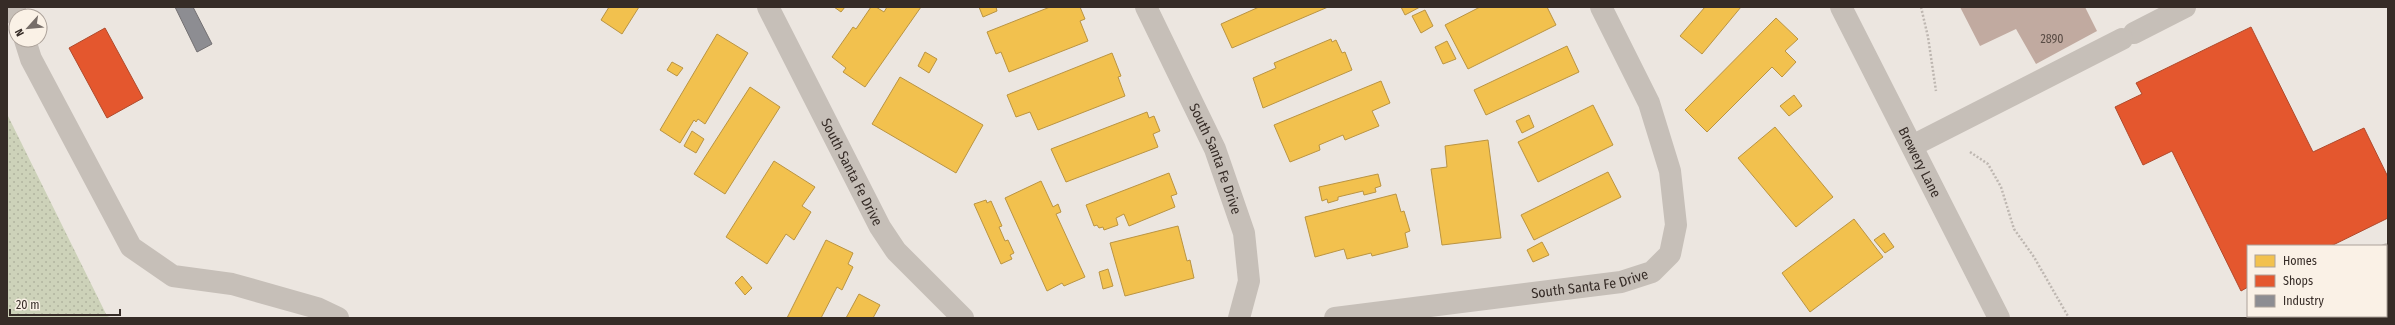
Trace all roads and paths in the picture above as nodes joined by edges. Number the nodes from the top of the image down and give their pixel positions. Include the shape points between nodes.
1 (768, 7) edge
2 (1146, 7) edge
3 (1600, 7) edge
4 (1841, 7) edge
5 (1921, 7) edge
6 (2185, 7) edge
7 (28, 48) edge
8 (1936, 91) dead end
9 (1912, 146) junction
10 (1965, 149) dead end
11 (338, 318) edge
12 (963, 318) edge
13 (1239, 318) edge
14 (1335, 318) edge
15 (1999, 318) edge
16 (2069, 318) edge

1 - 12 street, South Santa Fe Drive via 880,227 896,251
2 - 13 street, South Santa Fe Drive via 1215,148 1244,233 1249,281
3 - 14 street, South Santa Fe Drive via 1649,103 1670,171 1676,225 1670,254 1652,272 1621,282
4 - 9 street, Brewery Lane
5 - 8 path
6 - 9 street
7 - 11 street via 131,247 173,276 232,284 317,308
9 - 15 street, Brewery Lane
10 - 16 path via 1988,164 2002,187 2014,229 2034,257

